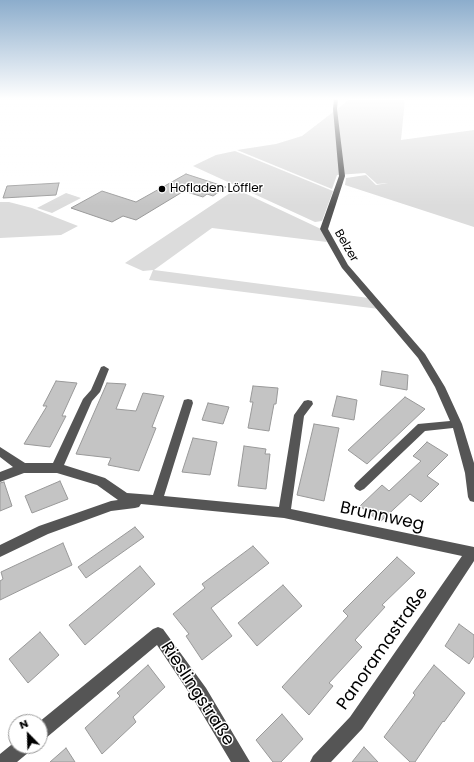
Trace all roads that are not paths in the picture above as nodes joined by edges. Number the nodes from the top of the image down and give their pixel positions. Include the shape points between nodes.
1 (337, 135) edge
2 (104, 369) dead end
3 (188, 403) dead end
4 (308, 404) dead end
5 (457, 424) junction
6 (0, 451) edge
7 (23, 468) junction
8 (57, 468) junction
9 (0, 477) edge
10 (360, 486) dead end
11 (474, 490) edge
12 (157, 500) junction
13 (284, 514) junction
14 (0, 552) edge
15 (473, 553) edge
16 (48, 725) edge
17 (14, 754) edge
18 (4, 762) edge
19 (241, 762) edge
20 (319, 762) edge

1 - 5 street, Belzer via 342,176 324,229 344,266 422,356 440,386
2 - 8 street
3 - 12 street
4 - 13 street via 299,415
5 - 10 street, Brunnweg via 422,426
5 - 11 street, Belzer
6 - 7 street
7 - 8 street, Brunnweg
7 - 9 street
8 - 12 street, Brunnweg via 101,481 125,498
12 - 13 street, Brunnweg
12 - 14 street, Brunnweg via 111,506 44,530
13 - 15 street, Brunnweg
15 - 20 street, Panoramastraße via 356,723
16 - 19 street, Rieslingstraße via 158,634 200,694
17 - 18 street

